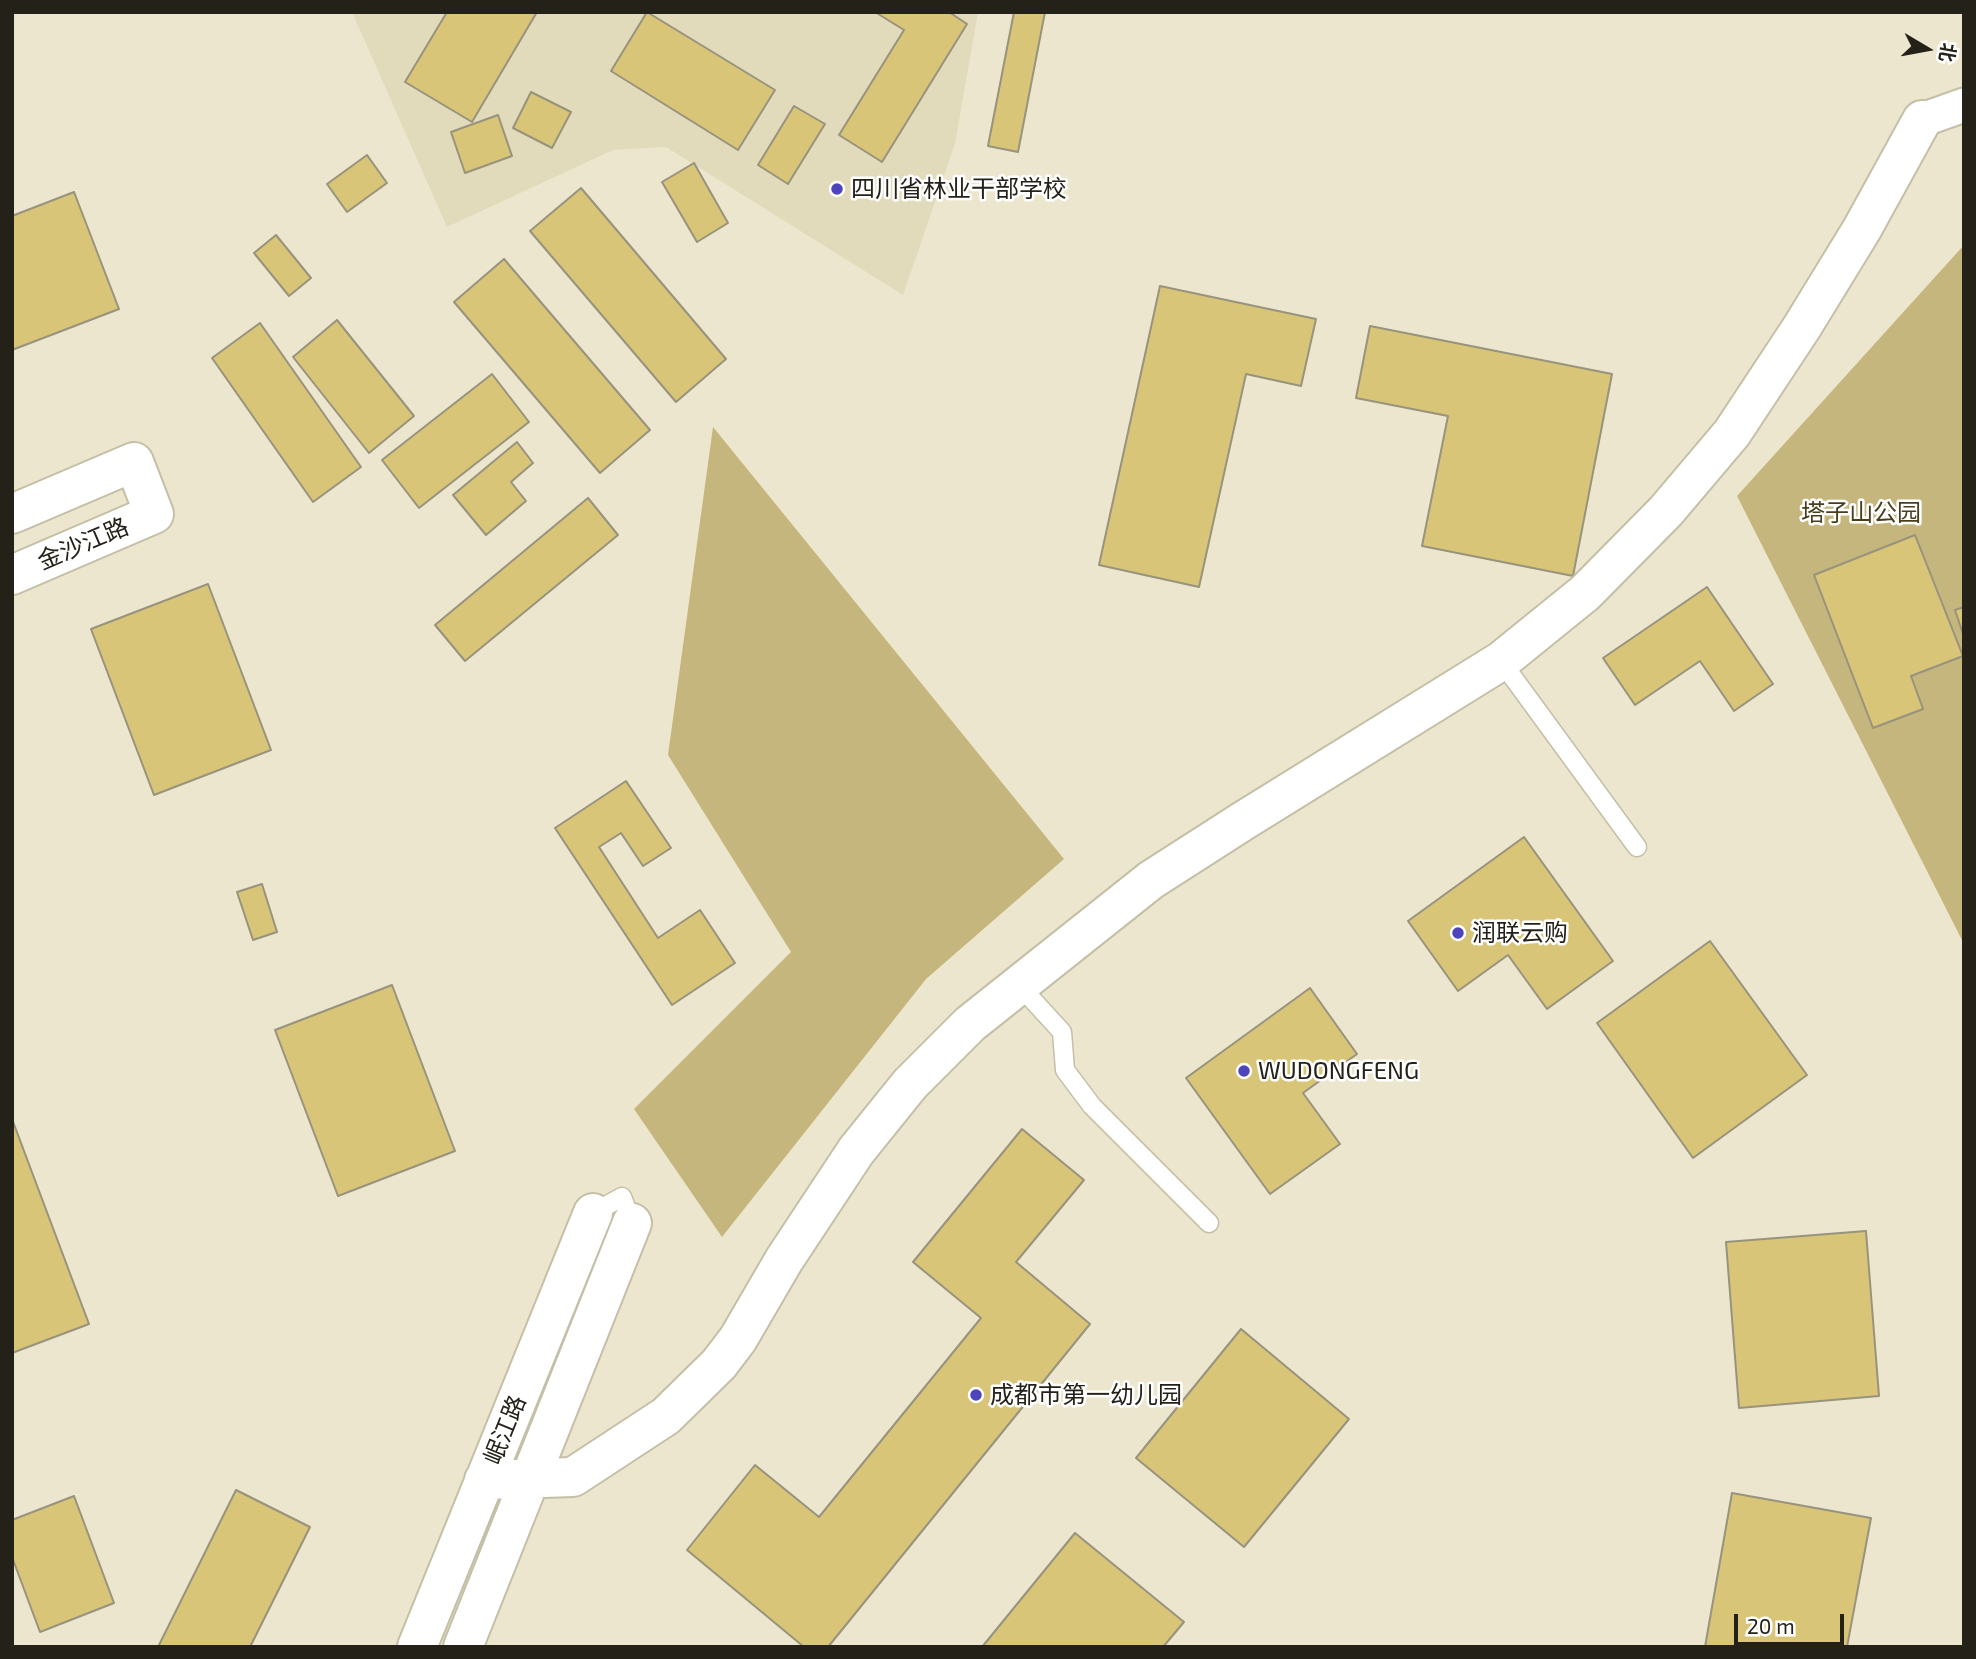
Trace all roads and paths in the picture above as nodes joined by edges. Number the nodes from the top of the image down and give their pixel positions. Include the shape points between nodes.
1 (1964, 106) edge
2 (1922, 120) joint
3 (12, 514) edge
4 (12, 575) edge
5 (1501, 661) junction
6 (1637, 847) dead end
7 (1019, 985) junction
8 (593, 1213) joint
9 (632, 1223) joint
10 (1209, 1223) dead end
11 (531, 1478) junction
12 (484, 1480) junction
13 (417, 1647) edge
14 (463, 1647) edge

1 - 2 street
2 - 5 street via 1862,229 1732,433 1666,512 1585,593
3 - 4 street, 金沙江路 via 134,463 154,514
5 - 6 lane
5 - 7 street via 1151,880
7 - 10 lane via 1062,1032 1065,1070 1092,1106
7 - 11 street via 970,1024 918,1076 864,1141 719,1364 666,1416 573,1477
8 - 9 lane via 622,1197
8 - 12 street, 岷江路
9 - 11 street, 岷江路
11 - 12 street
11 - 14 street, 岷江路
12 - 13 street, 岷江路

